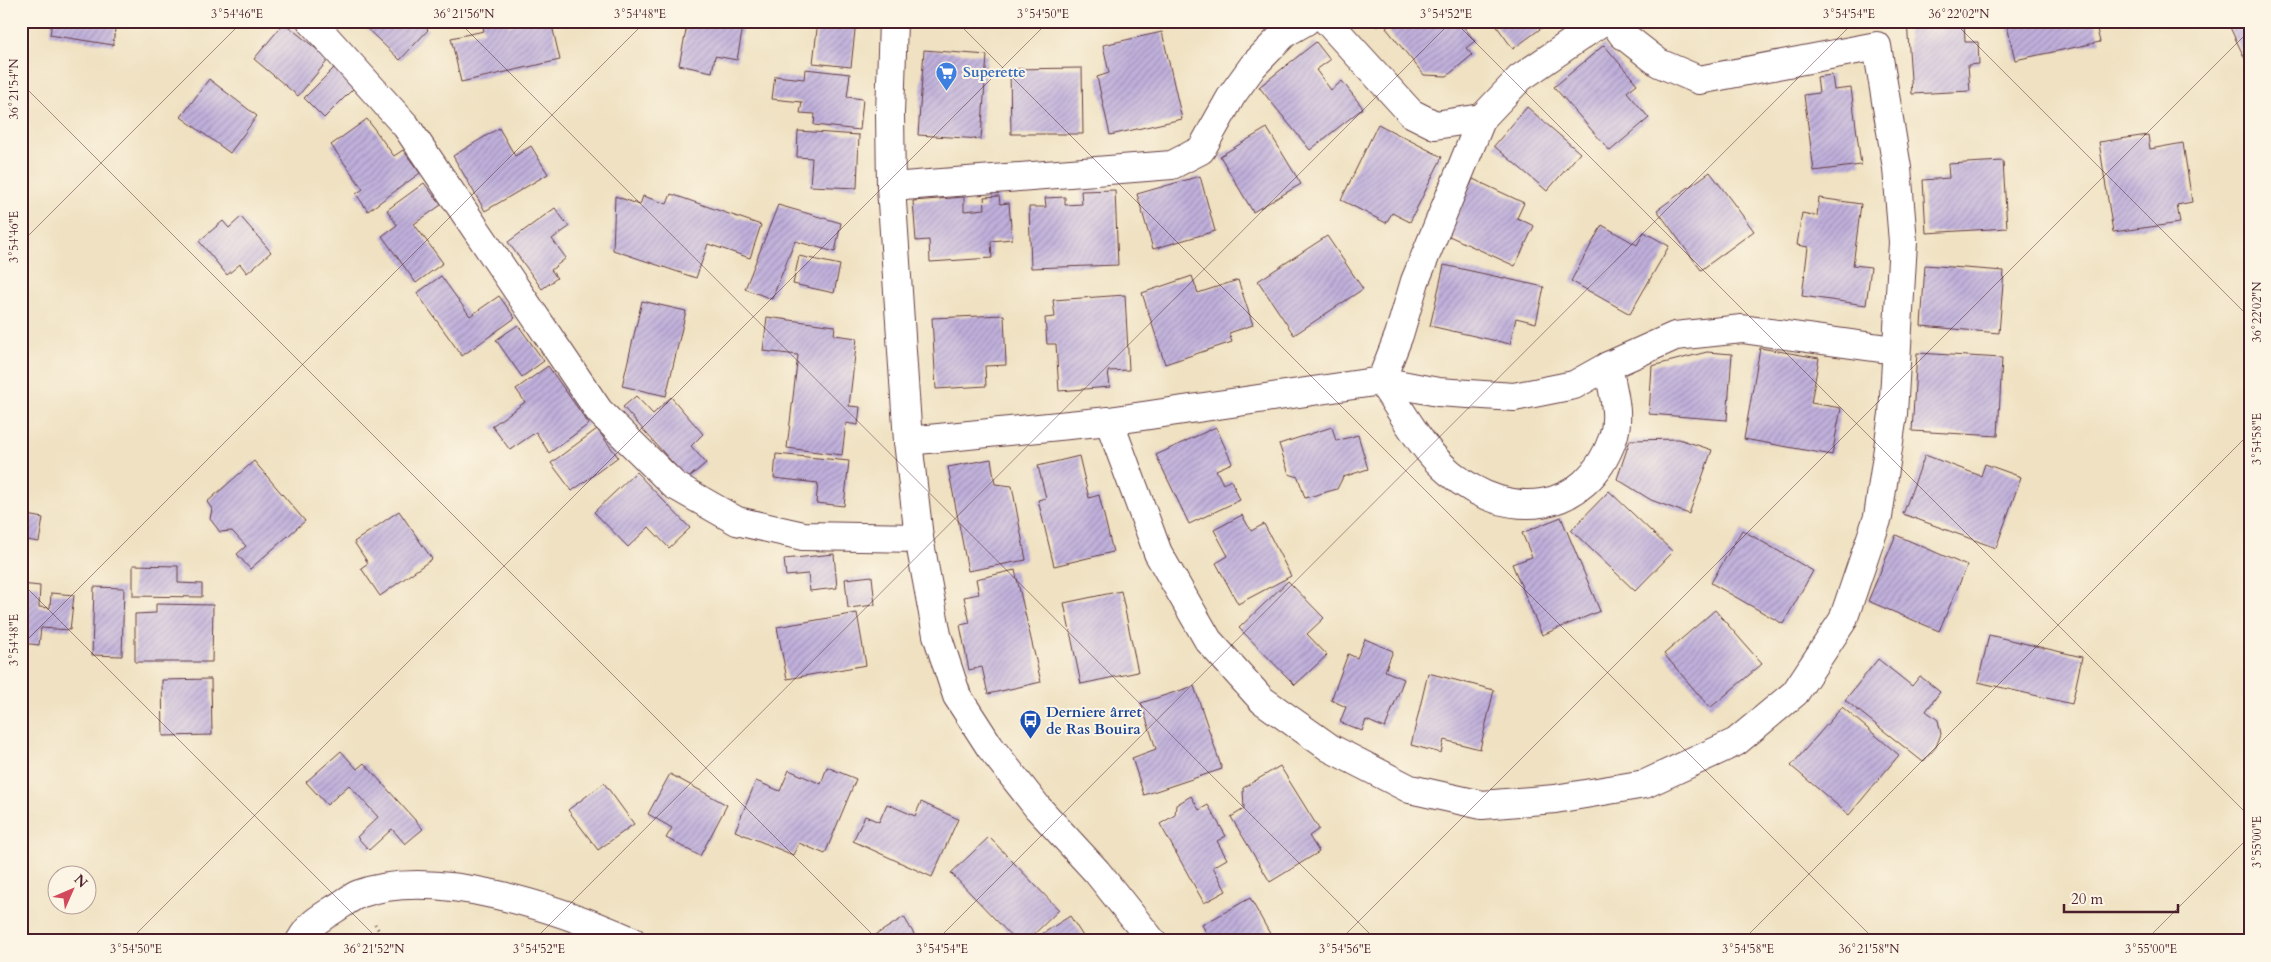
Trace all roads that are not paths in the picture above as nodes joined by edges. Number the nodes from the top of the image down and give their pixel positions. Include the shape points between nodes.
1 (311, 21) edge
2 (892, 21) edge
3 (1306, 21) edge
4 (1327, 21) edge
5 (1603, 21) edge
6 (1613, 21) edge
7 (1482, 118) junction
8 (891, 187) junction
9 (1895, 350) junction
10 (1608, 366) junction
11 (1381, 381) junction
12 (1109, 421) junction
13 (908, 441) junction
14 (919, 538) junction
15 (300, 941) edge
16 (632, 941) edge
17 (1152, 941) edge

1 - 14 street via 406,126 599,411 674,485 737,522 793,534
2 - 8 street
3 - 8 street via 1285,33 1253,66 1232,95 1201,150 1172,165
4 - 7 street via 1411,113 1434,125
5 - 7 street via 1520,78
6 - 9 street via 1623,35 1659,63 1699,80 1877,46 1897,168 1904,242
7 - 11 street via 1415,281
8 - 13 street
9 - 10 street via 1742,329 1675,336
9 - 12 street via 1893,414 1878,517 1844,620 1795,693 1736,742 1645,784 1555,799 1482,805 1410,789 1330,748 1262,700 1208,640 1158,553
10 - 11 street via 1574,385 1514,397 1438,392
10 - 11 street via 1616,408 1613,436 1598,469 1579,488 1554,502 1519,504 1484,494 1450,473 1428,449
11 - 12 street
12 - 13 street
13 - 14 street
14 - 17 street via 936,635 957,696 990,748
15 - 16 street via 310,924 358,894 403,885 452,887 537,905

